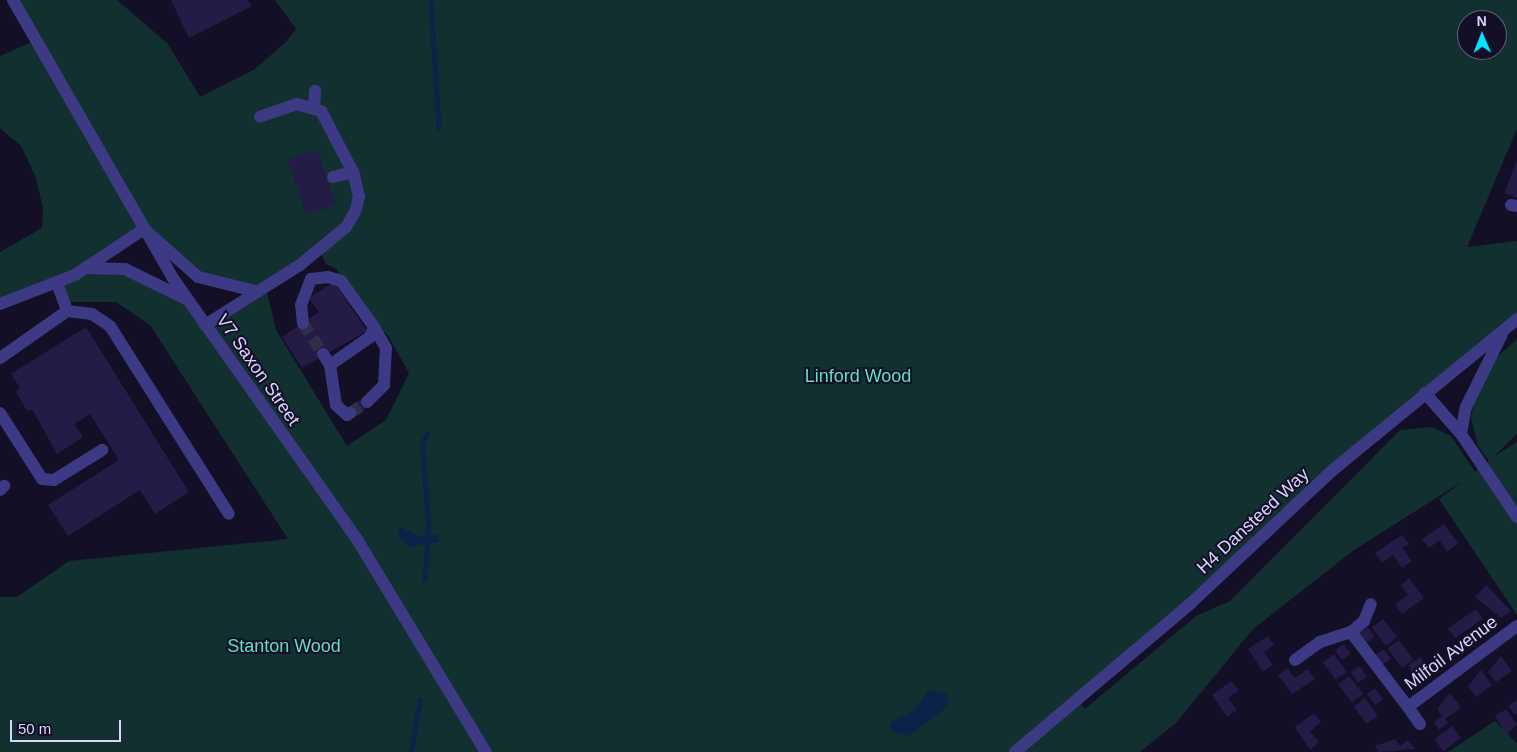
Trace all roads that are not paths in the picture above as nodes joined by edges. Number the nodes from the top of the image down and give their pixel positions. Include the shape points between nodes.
1 (13, 0) edge
2 (315, 91) dead end
3 (314, 107) junction
4 (260, 117) dead end
5 (353, 172) junction
6 (333, 177) dead end
7 (144, 229) junction
8 (300, 265) junction
9 (85, 268) junction
10 (311, 279) junction
11 (57, 282) junction
12 (255, 291) junction
13 (189, 300) junction
14 (0, 304) edge
15 (67, 311) junction
16 (1517, 319) edge
17 (303, 323) tunnel mouth
18 (205, 325) junction
19 (374, 327) junction
20 (1504, 330) junction
21 (0, 358) edge
22 (1425, 393) junction
23 (367, 402) tunnel mouth
24 (0, 413) edge
25 (350, 413) dead end
26 (1461, 434) junction
27 (102, 450) dead end
28 (229, 514) dead end
29 (1517, 517) edge
30 (1371, 604) dead end
31 (1517, 626) edge
32 (1351, 632) junction
33 (1295, 660) dead end
34 (1408, 707) junction
35 (1420, 724) dead end
36 (486, 752) edge
37 (1015, 752) edge

1 - 7 street, V7 Saxon Street
2 - 3 street
3 - 4 street via 297,104
3 - 5 street via 329,119
5 - 6 street
5 - 8 street via 358,197 355,212 346,227
7 - 9 street
7 - 12 street via 198,277
7 - 13 street, V7 Saxon Street
8 - 10 street
8 - 12 street
9 - 11 street
9 - 13 street via 125,269
10 - 17 street via 301,305
10 - 19 street via 341,280
11 - 14 street
11 - 15 street
12 - 18 street
13 - 18 street, V7 Saxon Street
15 - 21 street
15 - 28 street via 92,314 110,326
16 - 20 street, H4 Dansteed Way
18 - 36 street, V7 Saxon Street via 358,541
19 - 23 street via 386,348 384,385
19 - 25 street via 370,337 326,360 336,405 346,415
20 - 22 street, H4 Dansteed Way
20 - 26 street via 1466,407
22 - 26 street
22 - 37 street, H4 Dansteed Way
24 - 27 street via 42,479 54,480
26 - 29 street
30 - 32 street via 1364,621
31 - 34 street, Milfoil Avenue
32 - 33 street via 1320,642
32 - 34 street, Milfoil Avenue
34 - 35 street

